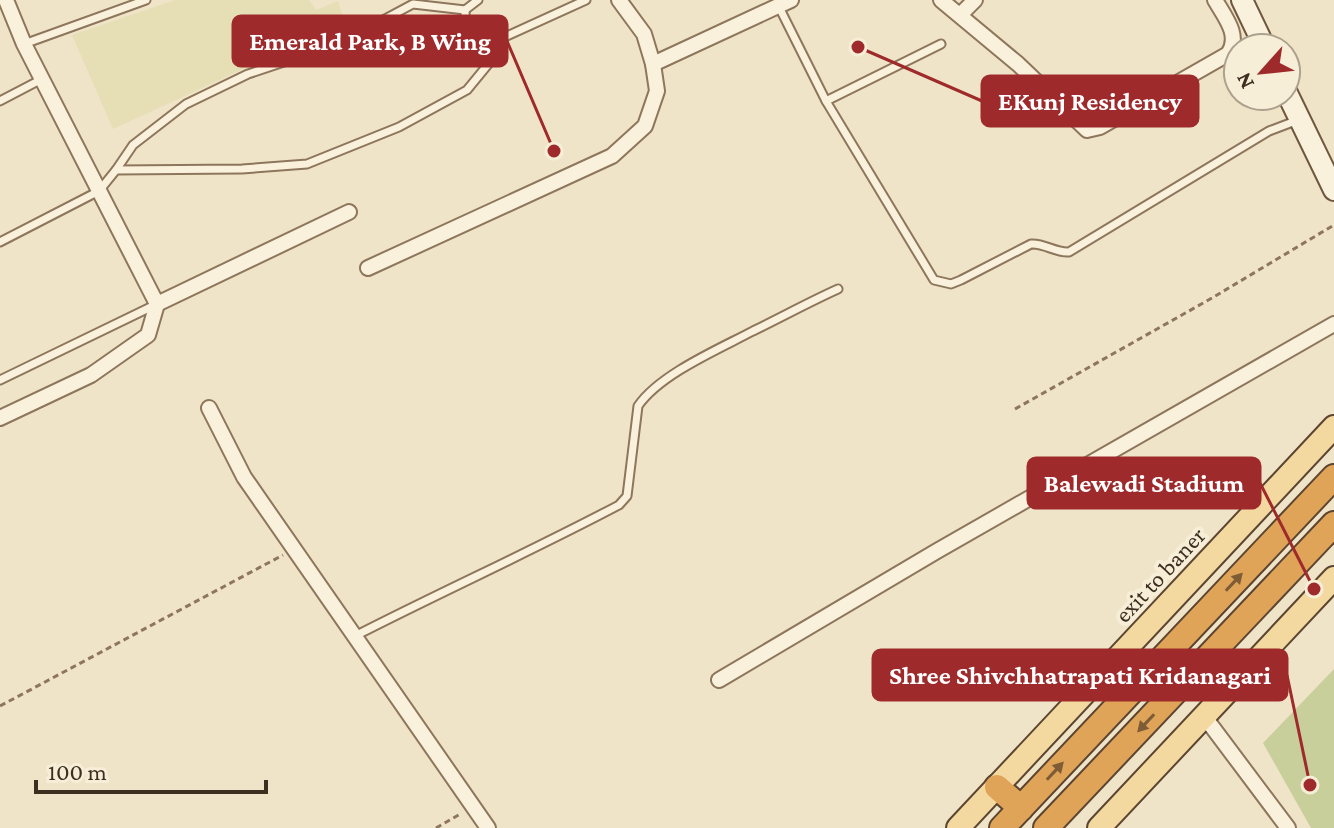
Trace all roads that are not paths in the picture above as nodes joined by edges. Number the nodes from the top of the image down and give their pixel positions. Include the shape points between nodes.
1 (6, 0) edge
2 (146, 0) edge
3 (478, 0) edge
4 (586, 0) edge
5 (619, 0) edge
6 (941, 0) edge
7 (975, 0) edge
8 (1215, 0) edge
9 (1242, 0) edge
10 (785, 3) edge
11 (465, 10) junction
12 (960, 15) junction
13 (1257, 32) edge
14 (24, 44) junction
15 (941, 44) dead end
16 (490, 62) junction
17 (653, 64) junction
18 (42, 79) junction
19 (0, 101) edge
20 (826, 101) junction
21 (1296, 112) edge
22 (1300, 119) junction
23 (116, 170) junction
24 (1334, 190) edge
25 (99, 191) junction
26 (349, 212) dead end
27 (0, 242) edge
28 (368, 268) dead end
29 (838, 289) dead end
30 (157, 304) junction
31 (1334, 324) edge
32 (0, 380) edge
33 (209, 408) dead end
34 (0, 418) edge
35 (1334, 427) edge
36 (1334, 477) edge
37 (1334, 524) edge
38 (1334, 578) edge
39 (353, 637) junction
40 (719, 680) dead end
41 (1204, 716) junction
42 (997, 787) junction
43 (1021, 808) junction
44 (488, 828) edge
45 (958, 828) edge
46 (1002, 828) edge
47 (1046, 828) edge
48 (1099, 828) edge
49 (1288, 828) edge

1 - 14 street
2 - 14 lane
3 - 11 lane
4 - 16 lane via 485,46
5 - 17 street via 644,34
6 - 12 street
7 - 12 street
8 - 12 street via 1233,33 1228,54 1093,130
9 - 13 street
10 - 17 street
10 - 20 lane
11 - 16 lane via 466,36
11 - 23 lane via 413,4 338,44 248,74 186,104 133,145
14 - 18 street
15 - 20 lane
16 - 23 lane via 467,90 399,127 307,164
17 - 28 street via 657,91 645,126 612,156
18 - 19 lane
18 - 25 street
20 - 22 lane via 934,280 951,284 1031,244 1069,252 1269,131
21 - 22 street
22 - 24 street
23 - 25 lane
25 - 27 lane
25 - 30 street
26 - 30 street
29 - 39 lane via 723,346 645,396 638,406 627,496 619,505
30 - 32 lane
30 - 34 street via 148,335 91,375
31 - 40 street
33 - 39 street via 244,477
35 - 42 main road, exit to baner
43 -> 36 highway
37 -> 47 highway
38 - 41 main road
39 - 44 street
41 - 48 main road
41 - 49 street
42 - 43 highway
42 - 45 main road, exit to baner
43 - 46 highway

